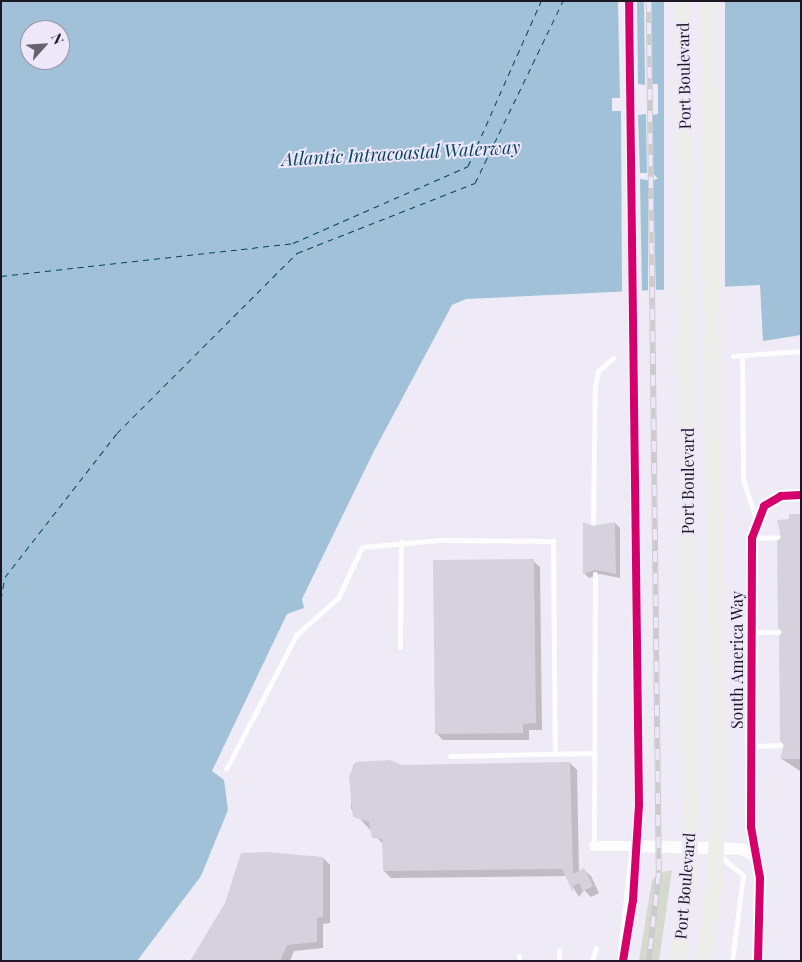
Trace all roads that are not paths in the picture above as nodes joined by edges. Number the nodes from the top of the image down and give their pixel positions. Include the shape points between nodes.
1 (629, 1) edge
2 (683, 1) edge
3 (709, 1) edge
4 (801, 350) edge
5 (734, 356) dead end
6 (742, 356) junction
7 (613, 358) dead end
8 (801, 495) edge
9 (756, 518) junction
10 (593, 522) dead end
11 (777, 537) dead end
12 (752, 538) junction
13 (401, 542) junction
14 (595, 574) dead end
15 (749, 632) junction
16 (778, 632) dead end
17 (400, 647) dead end
18 (780, 745) dead end
19 (750, 746) junction
20 (555, 753) junction
21 (594, 753) junction
22 (450, 756) dead end
23 (226, 769) dead end
24 (594, 846) joint
25 (636, 846) junction
26 (707, 848) junction
27 (756, 856) junction
28 (596, 948) dead end
29 (559, 950) dead end
30 (559, 961) edge
31 (592, 961) edge
32 (623, 961) edge
33 (677, 961) edge
34 (704, 961) edge
35 (732, 961) edge
36 (758, 961) edge

1 - 25 street via 639,805
2 - 33 main road, Port Boulevard via 689,882
3 - 34 main road, Port Boulevard via 718,789 714,884
4 - 6 lane
5 - 6 lane
6 - 9 lane via 742,480
7 - 10 lane via 598,371 595,386
8 - 9 street via 772,500
9 - 12 street, South America Way
11 - 12 lane
12 - 15 street, South America Way
13 - 17 lane
13 - 20 lane via 553,541
13 - 23 lane via 368,544 359,551 338,598 297,634
14 - 21 lane
15 - 16 lane
15 - 19 street, South America Way
18 - 19 lane
19 - 27 street, South America Way
20 - 21 lane
20 - 22 lane
21 - 24 lane
24 - 25 street
25 - 26 street
25 - 32 street
26 - 27 street via 741,849
26 - 35 lane via 739,868 743,875
27 - 36 street, South America Way via 762,932
28 - 31 lane
29 - 30 lane

